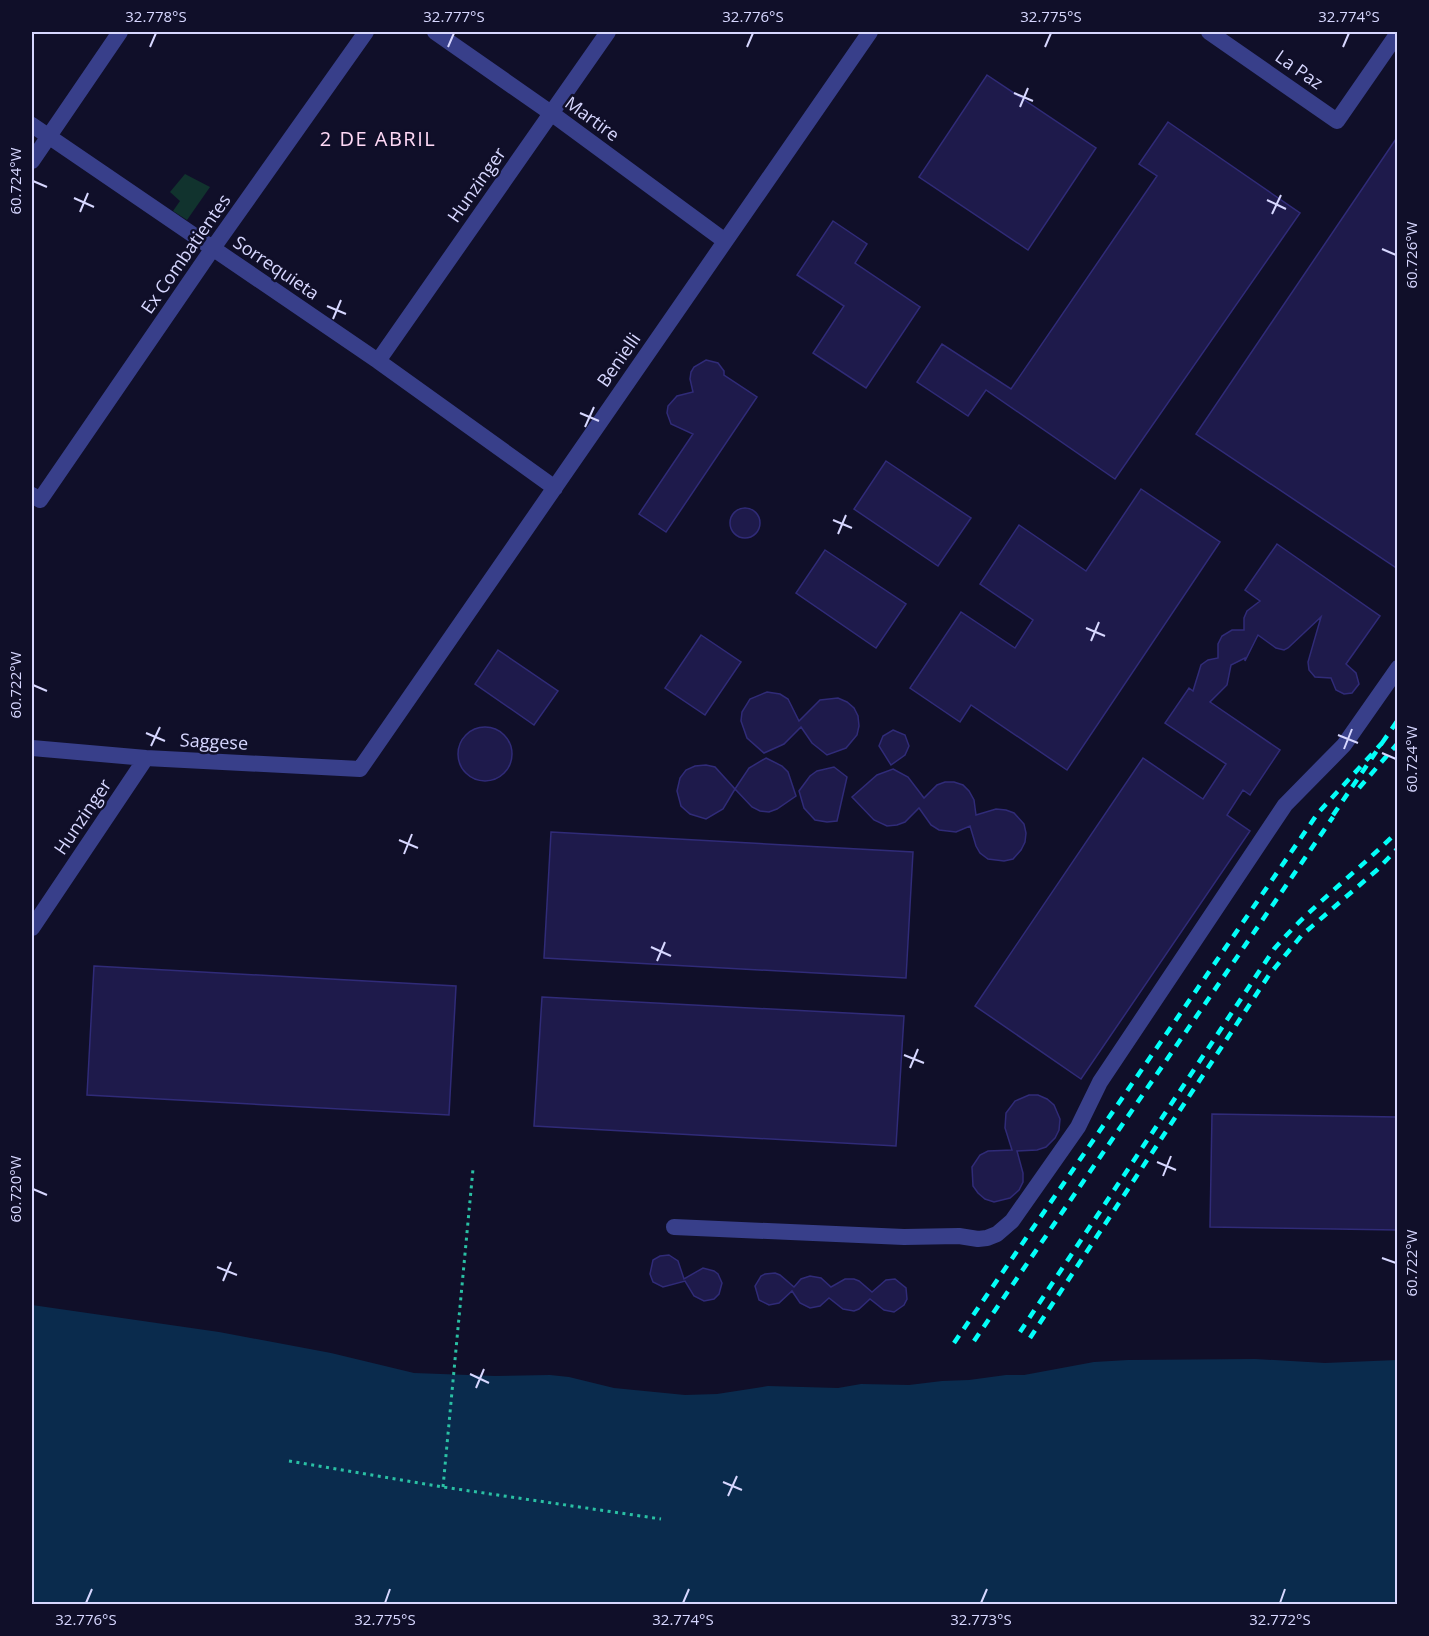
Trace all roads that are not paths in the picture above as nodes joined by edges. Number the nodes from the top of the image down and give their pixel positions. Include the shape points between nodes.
1 (120, 32) edge
2 (366, 32) edge
3 (435, 32) edge
4 (609, 32) edge
5 (870, 32) edge
6 (1209, 32) edge
7 (1398, 33) edge
8 (551, 113) junction
9 (32, 125) edge
10 (48, 136) junction
11 (32, 161) edge
12 (725, 241) junction
13 (213, 248) junction
14 (378, 361) junction
15 (555, 488) junction
16 (36, 497) edge
17 (1398, 668) edge
18 (32, 748) edge
19 (146, 758) junction
20 (360, 769) joint
21 (32, 928) edge
22 (674, 1227) dead end

1 - 10 street
2 - 13 street, Ex Combatientes
3 - 8 street, Martire
4 - 8 street, Hunzinger
5 - 12 street, Benielli
6 - 7 street, La Paz via 1337,121
8 - 12 street, Martire
8 - 14 street, Hunzinger
9 - 10 street, Sorrequieta
10 - 11 street
10 - 13 street, Sorrequieta
12 - 15 street, Benielli
13 - 14 street, Sorrequieta
13 - 16 street, Ex Combatientes
14 - 15 street, Sorrequieta
15 - 20 street, Benielli
17 - 22 street via 1344,745 1285,805 1100,1083 1078,1127 1012,1221 996,1234 978,1239
18 - 19 street, Saggese
19 - 20 street, Saggese
19 - 21 street, Hunzinger

